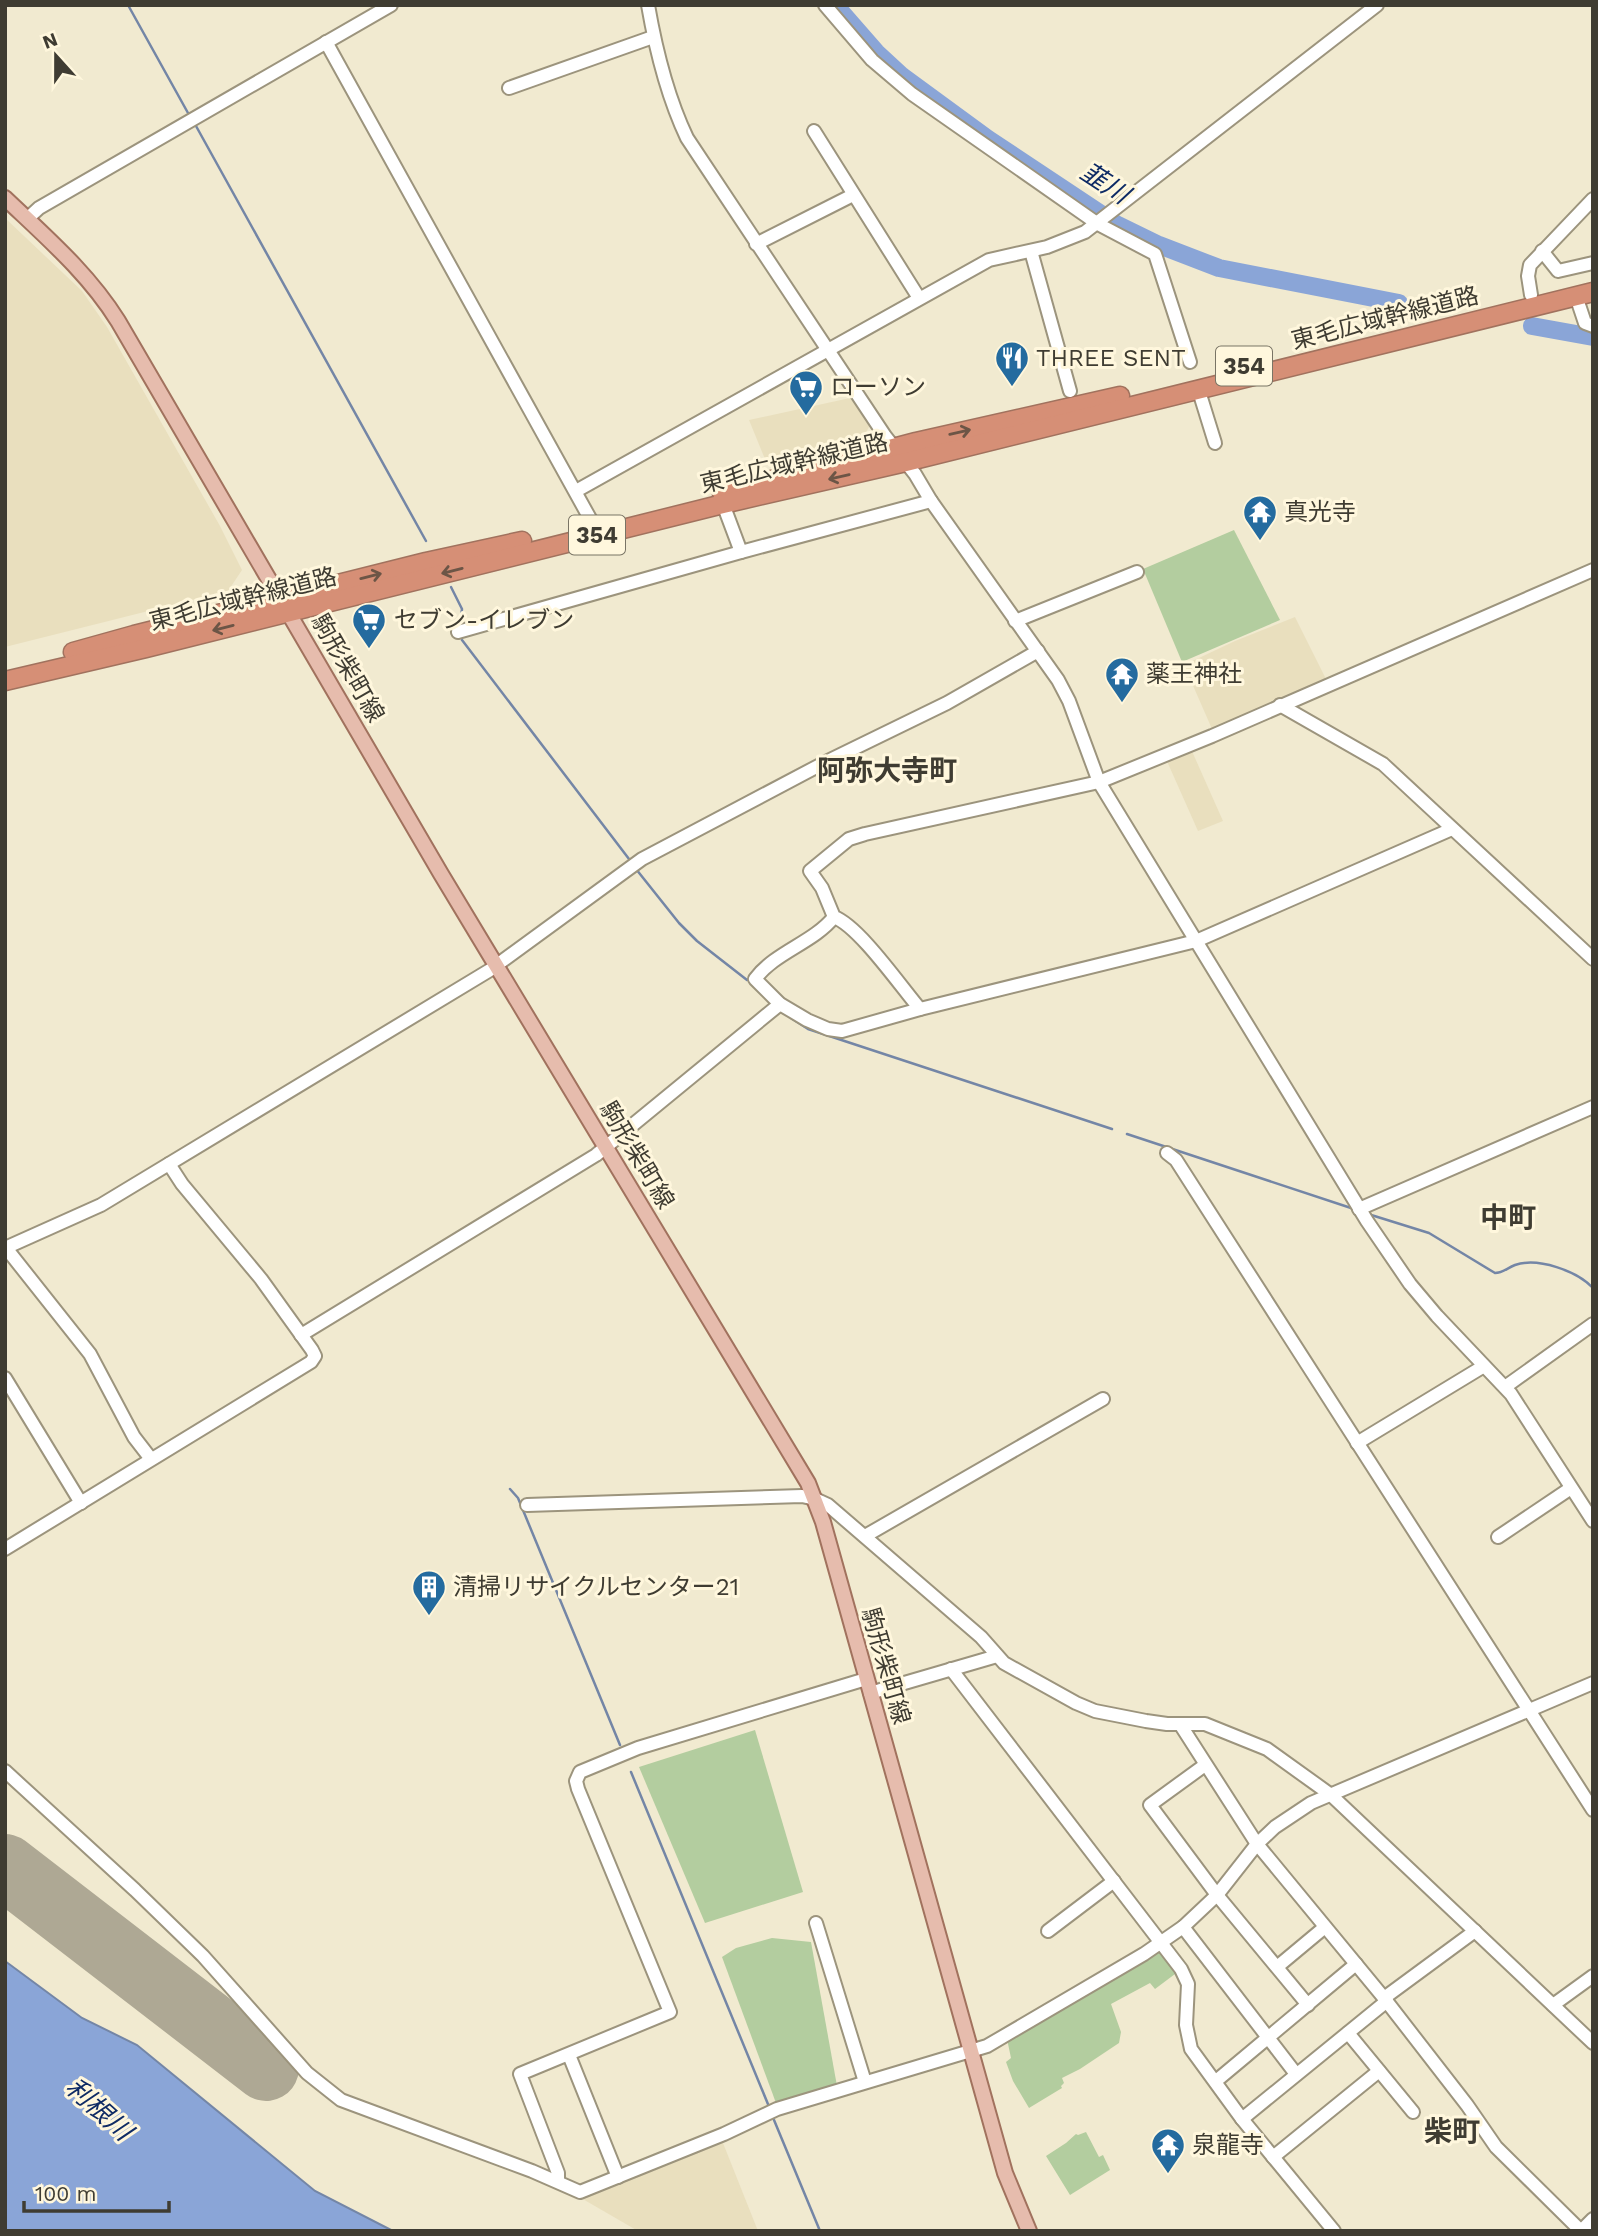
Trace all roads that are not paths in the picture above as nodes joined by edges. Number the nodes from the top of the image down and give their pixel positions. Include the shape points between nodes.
1 (391, 5) edge
2 (648, 5) edge
3 (825, 5) edge
4 (1377, 5) edge
5 (653, 37) junction
6 (326, 42) junction
7 (509, 88) dead end
8 (814, 131) dead end
9 (852, 195) junction
10 (5, 198) edge
11 (1593, 199) edge
12 (27, 219) junction
13 (1104, 220) junction
14 (757, 244) junction
15 (1031, 251) junction
16 (1542, 251) junction
17 (1593, 263) edge
18 (1593, 280) edge
19 (1584, 294) edge
20 (1531, 295) junction
21 (919, 298) junction
22 (1593, 326) edge
23 (828, 351) junction
24 (1190, 362) dead end
25 (1198, 388) junction
26 (1070, 391) dead end
27 (1215, 443) dead end
28 (894, 448) junction
29 (906, 462) junction
30 (576, 491) junction
31 (931, 501) junction
32 (723, 504) junction
33 (593, 524) junction
34 (741, 552) junction
35 (1593, 570) edge
36 (1137, 572) dead end
37 (285, 606) junction
38 (1015, 621) junction
39 (458, 632) dead end
40 (1038, 651) junction
41 (5, 669) edge
42 (5, 681) edge
43 (1280, 705) junction
44 (1099, 782) junction
45 (1452, 829) junction
46 (834, 917) junction
47 (1196, 941) junction
48 (1593, 958) edge
49 (496, 966) junction
50 (780, 1004) junction
51 (920, 1009) junction
52 (1593, 1107) edge
53 (606, 1147) junction
54 (1167, 1153) dead end
55 (169, 1164) junction
56 (1359, 1209) junction
57 (6, 1248) edge
58 (1593, 1324) edge
59 (301, 1335) junction
60 (1484, 1366) junction
61 (5, 1378) edge
62 (1505, 1387) junction
63 (1103, 1399) dead end
64 (1357, 1443) junction
65 (151, 1460) junction
66 (1572, 1488) junction
67 (816, 1499) junction
68 (81, 1503) junction
69 (527, 1505) dead end
70 (1593, 1521) edge
71 (865, 1536) junction
72 (1499, 1537) dead end
73 (5, 1549) edge
74 (997, 1656) junction
75 (951, 1669) junction
76 (1593, 1682) edge
77 (868, 1686) junction
78 (1529, 1711) junction
79 (1180, 1724) junction
80 (1205, 1765) junction
81 (5, 1771) edge
82 (1331, 1794) junction
83 (1593, 1810) edge
84 (1257, 1844) junction
85 (1114, 1881) junction
86 (1217, 1895) junction
87 (816, 1923) dead end
88 (1183, 1927) junction
89 (1325, 1927) junction
90 (1048, 1931) dead end
91 (1475, 1931) junction
92 (1161, 1943) junction
93 (1356, 1964) junction
94 (1277, 1967) junction
95 (1593, 1976) edge
96 (1385, 1999) junction
97 (1308, 2005) junction
98 (1553, 2005) junction
99 (1348, 2033) junction
100 (1268, 2038) junction
101 (1593, 2043) edge
102 (972, 2051) junction
103 (569, 2055) junction
104 (1379, 2071) junction
105 (1296, 2074) junction
106 (1216, 2081) junction
107 (865, 2082) junction
108 (1413, 2112) dead end
109 (1242, 2119) junction
110 (1273, 2157) junction
111 (618, 2177) junction
112 (558, 2181) junction
113 (1593, 2219) edge
114 (1029, 2231) edge
115 (1334, 2231) edge

1 - 6 street
2 - 5 street
3 - 13 street via 895,81
4 - 13 street
5 - 7 street
5 - 14 street via 670,100 687,138
6 - 12 street
6 - 30 street
8 - 9 street
9 - 14 street
9 - 21 street
10 - 12 main road, 駒形柴町線
11 - 16 street
12 - 37 main road, 駒形柴町線 via 107,303
13 - 15 street via 1075,238
13 - 24 street via 1158,258
14 - 23 street
15 - 21 street via 989,260
15 - 26 street
16 - 17 street via 1558,271
16 - 20 street via 1528,269
18 - 20 highway, 東毛広域幹線道路 / 354
19 - 22 street via 1585,323
19 - 25 highway, 東毛広域幹線道路 / 354
28 -> 20 highway, 東毛広域幹線道路 / 354
21 - 23 street
23 - 28 street
23 - 30 street
25 - 27 street
25 - 29 highway, 東毛広域幹線道路 / 354
28 - 29 street
28 - 33 highway, 東毛広域幹線道路 / 354
29 - 31 street
29 -> 32 highway, 東毛広域幹線道路 / 354
30 - 33 street
31 - 34 street
31 - 38 street
32 - 34 street
32 -> 37 highway, 東毛広域幹線道路 / 354
37 -> 33 highway, 東毛広域幹線道路 / 354 via 426,562
34 - 39 street
35 - 43 street
36 - 38 street
37 - 41 highway, 東毛広域幹線道路 / 354
37 -> 42 highway, 東毛広域幹線道路 / 354
37 - 49 main road, 駒形柴町線
38 - 40 street
40 - 44 street via 1069,701
40 - 49 street via 947,703 642,859
43 - 44 street
43 - 45 street via 1383,764
44 - 46 street via 849,839 810,871
44 - 47 street
45 - 47 street
45 - 48 street
46 - 50 street via 755,979
46 - 51 street via 858,935
47 - 51 street
47 - 56 street
49 - 53 main road, 駒形柴町線
49 - 55 street
50 - 51 street via 807,1020 842,1031
50 - 53 street
52 - 56 street
53 - 59 street
53 - 67 main road, 駒形柴町線
54 - 64 street via 1176,1160
55 - 57 street via 85,1214
55 - 59 street
56 - 60 street via 1410,1284
57 - 65 street via 90,1354
58 - 62 street
59 - 65 street via 312,1350 311,1362
60 - 62 street
60 - 64 street
61 - 68 street
62 - 66 street
63 - 71 street
64 - 78 street
65 - 68 street
66 - 70 street
66 - 72 street
67 - 69 street
67 - 71 street
67 - 77 main road, 駒形柴町線
68 - 73 street
71 - 74 street
74 - 75 street
74 - 79 street via 1084,1707
75 - 77 street
75 - 85 street
76 - 78 street
77 - 102 main road, 駒形柴町線
77 - 103 street via 638,1748 584,1770 577,1778 670,2012
78 - 82 street
78 - 83 street
79 - 80 street
79 - 82 street via 1205,1724 1257,1743
80 - 84 street
80 - 86 street via 1150,1805
81 - 112 street via 203,1956 307,2073 341,2100
82 - 84 street via 1275,1827
82 - 91 street
84 - 86 street
84 - 89 street
85 - 90 street
85 - 92 street
86 - 88 street
86 - 94 street
87 - 107 street
88 - 92 street
88 - 100 street
89 - 93 street
89 - 94 street
91 - 96 street
91 - 98 street
92 - 102 street via 988,2046
92 - 106 street via 1187,1980 1189,2043
93 - 96 street
93 - 97 street
94 - 97 street
95 - 98 street
96 - 99 street
96 - 113 street via 1507,2160 1581,2231
97 - 100 street
98 - 101 street
99 - 104 street
99 - 105 street
100 - 105 street
100 - 106 street
102 - 107 street
102 - 114 main road, 駒形柴町線 via 1005,2173
103 - 111 street
103 - 112 street via 520,2074
104 - 108 street
104 - 110 street
105 - 109 street
106 - 109 street
107 - 111 street via 777,2109
109 - 110 street
110 - 115 street
111 - 112 street via 580,2192

